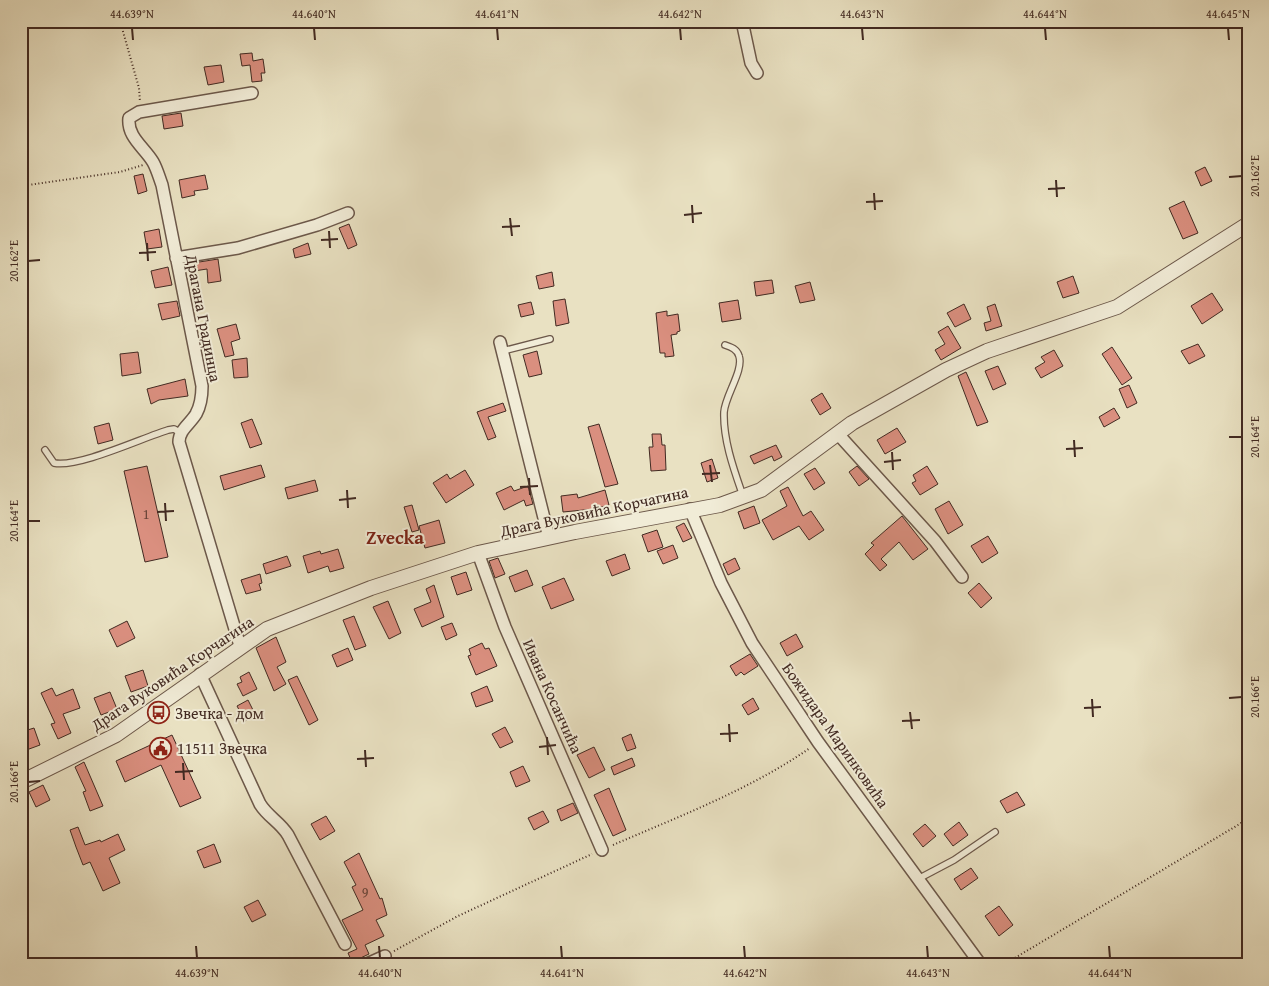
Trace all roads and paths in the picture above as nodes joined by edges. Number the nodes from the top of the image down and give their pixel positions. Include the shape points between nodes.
1 (120, 21) edge
2 (742, 21) edge
3 (757, 73) dead end
4 (252, 94) dead end
5 (139, 112) junction
6 (153, 163) junction
7 (21, 186) edge
8 (348, 213) dead end
9 (1248, 224) edge
10 (176, 258) junction
11 (550, 339) dead end
12 (725, 345) dead end
13 (502, 347) joint
14 (181, 433) junction
15 (838, 434) junction
16 (46, 450) dead end
17 (743, 498) junction
18 (690, 509) junction
19 (549, 538) junction
20 (478, 554) junction
21 (962, 577) dead end
22 (240, 646) junction
23 (200, 674) junction
24 (21, 782) edge
25 (1248, 819) edge
26 (995, 832) dead end
27 (602, 850) dead end
28 (918, 880) junction
29 (345, 944) dead end
30 (385, 956) dead end
31 (365, 965) edge
32 (981, 965) edge
33 (1003, 965) edge

1 - 5 path via 139,88
2 - 3 street via 751,63
4 - 5 street
5 - 6 street, Драгана Градинца via 129,118 130,132
6 - 7 path via 120,172
6 - 10 street, Драгана Градинца via 162,185
8 - 10 street via 238,248
9 - 15 street, Драга Вуковића Корчагина via 1117,306 987,351 938,375
10 - 14 street, Драгана Градинца via 202,386 202,400 196,414
11 - 13 lane
12 - 17 lane via 736,349 740,356 724,410 724,427
13 - 19 street
14 - 16 lane via 168,430 62,464 54,463
14 - 22 street via 179,442
15 - 17 street, Драга Вуковића Корчагина via 761,490
15 - 21 street via 936,541
17 - 18 street, Драга Вуковића Корчагина
18 - 19 street, Драга Вуковића Корчагина
18 - 28 street, Божидара Маринковића via 721,583 752,643 818,742
19 - 20 street, Драга Вуковића Корчагина
20 - 22 street, Драга Вуковића Корчагина via 371,588 267,629
20 - 27 street, Ивана Косанчића via 505,627
22 - 23 street, Драга Вуковића Корчагина
23 - 24 street, Драга Вуковића Корчагина via 116,735
23 - 29 street via 260,804 288,835
25 - 33 path
26 - 28 lane
28 - 32 street, Божидара Маринковића
30 - 31 street

